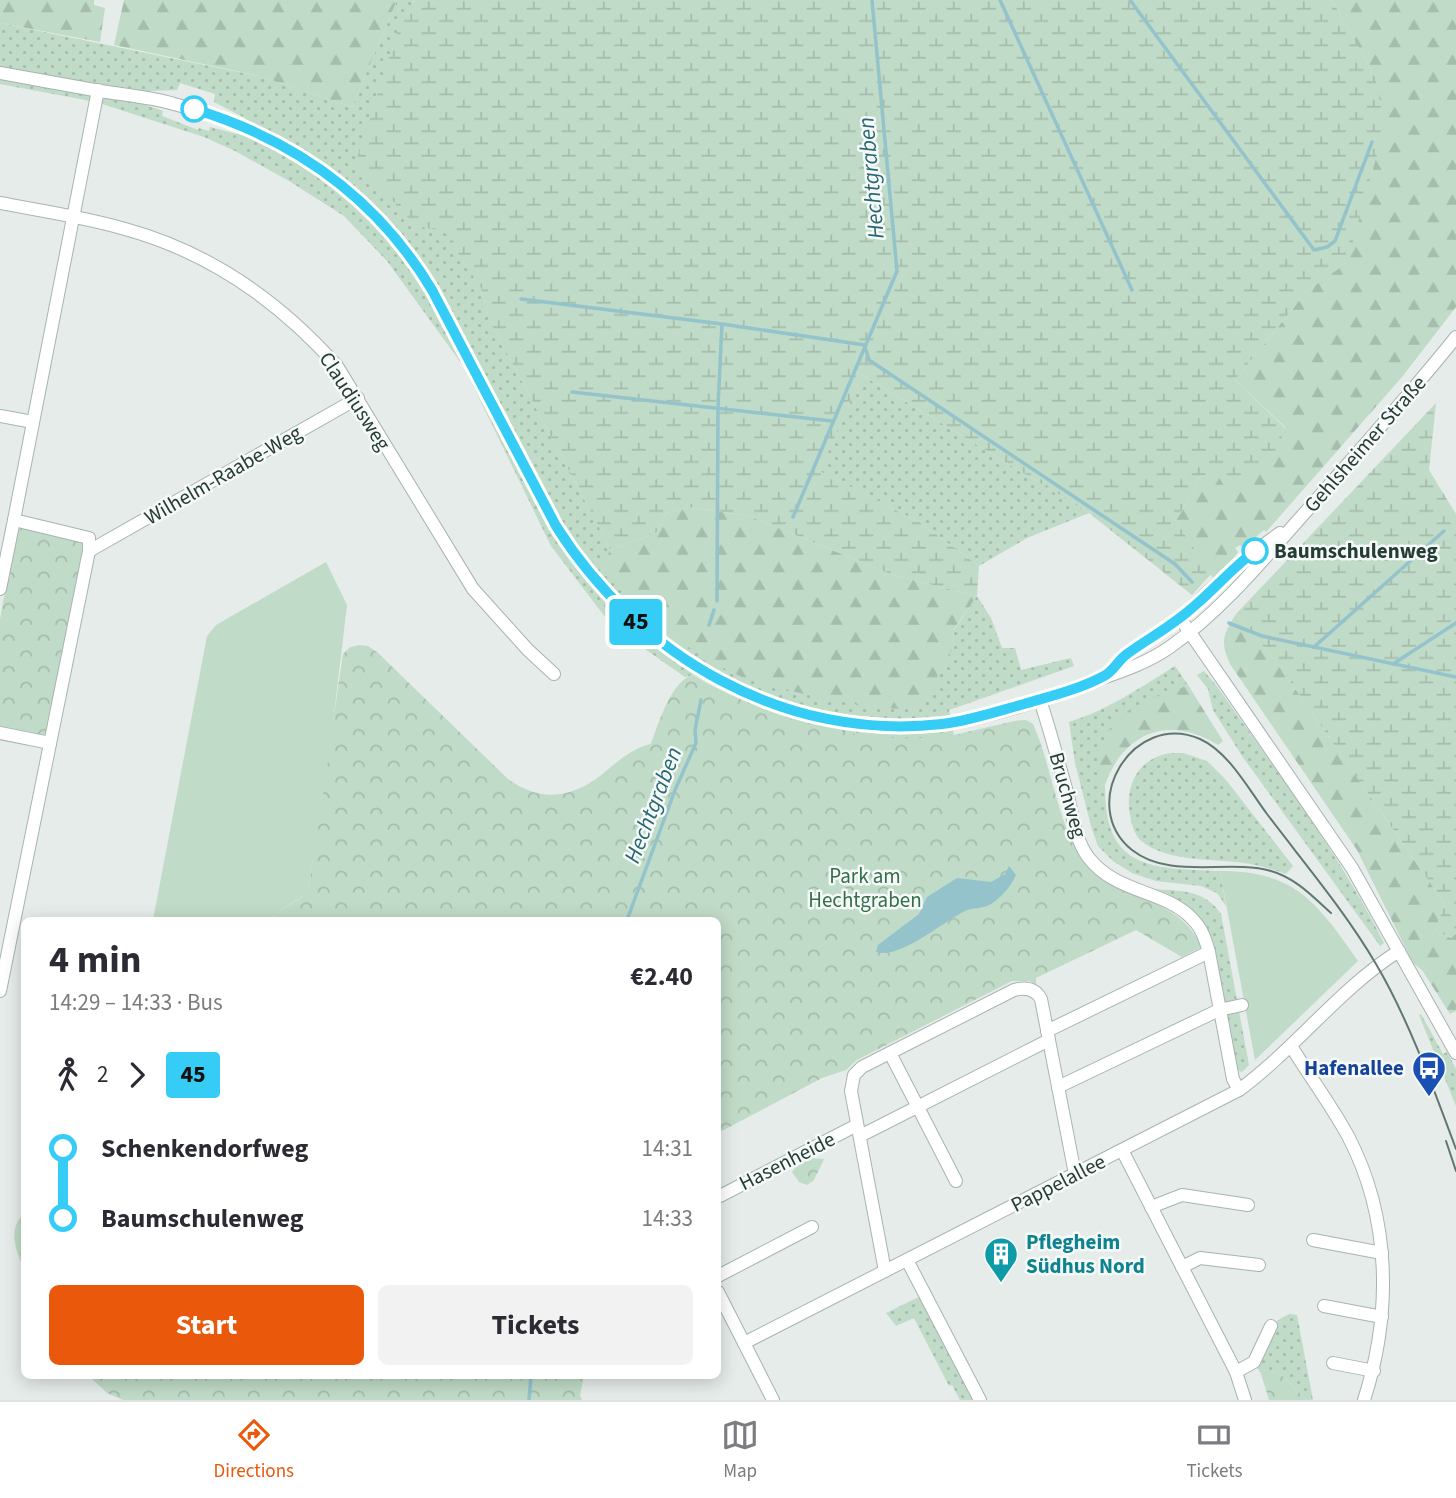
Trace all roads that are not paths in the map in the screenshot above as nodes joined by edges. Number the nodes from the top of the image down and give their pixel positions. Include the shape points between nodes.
1 (0, 73) edge
2 (98, 90) junction
3 (0, 203) edge
4 (72, 217) junction
5 (1456, 337) edge
6 (358, 398) junction
7 (0, 416) edge
8 (33, 422) junction
9 (1300, 518) junction
10 (14, 520) junction
11 (89, 551) junction
12 (0, 589) edge
13 (1180, 618) junction
14 (1190, 632) junction
15 (554, 674) dead end
16 (1107, 675) junction
17 (1040, 700) junction
18 (0, 733) edge
19 (51, 743) junction
20 (1399, 951) junction
21 (1209, 952) junction
22 (0, 991) edge
23 (1242, 1005) dead end
24 (1219, 1010) junction
25 (1048, 1035) junction
26 (1291, 1046) junction
27 (890, 1053) junction
28 (1456, 1054) edge
29 (1058, 1087) junction
30 (1239, 1090) junction
31 (919, 1106) junction
32 (859, 1131) junction
33 (1122, 1150) junction
34 (1075, 1174) junction
35 (956, 1181) dead end
36 (721, 1196) edge
37 (1248, 1205) dead end
38 (1151, 1207) junction
39 (812, 1227) dead end
40 (1314, 1240) dead end
41 (1382, 1253) junction
42 (907, 1260) junction
43 (1259, 1265) dead end
44 (1182, 1267) junction
45 (885, 1271) junction
46 (721, 1274) edge
47 (721, 1298) edge
48 (1324, 1306) dead end
49 (1382, 1317) junction
50 (1271, 1326) dead end
51 (744, 1343) junction
52 (1333, 1363) dead end
53 (1374, 1371) junction
54 (1236, 1372) junction
55 (773, 1400) edge
56 (980, 1400) edge
57 (1245, 1400) edge
58 (1364, 1400) edge

1 - 2 street, Gehlsheimer Straße
2 - 4 street
2 - 17 street, Gehlsheimer Straße via 172,103 255,131 316,165 367,208 426,281 578,561 621,608 679,655 728,685 776,705 850,722 944,724
3 - 4 street, Claudiusweg
4 - 6 street, Claudiusweg via 170,243 228,273 312,338
4 - 8 street
5 - 9 street, Gehlsheimer Straße
6 - 11 street, Wilhelm-Raabe-Weg
6 - 15 street, Claudiusweg via 473,589
7 - 8 street
8 - 10 street
9 - 13 street, Gehlsheimer Straße via 1240,562
9 - 14 street, Gehlsheimer Straße
10 - 11 street via 84,535 89,538
10 - 12 street
11 - 19 street
13 - 14 street
13 - 16 street, Gehlsheimer Straße via 1124,655
14 - 16 street, Gehlsheimer Straße via 1130,670
14 - 20 street via 1352,867
16 - 17 street, Gehlsheimer Straße
17 - 21 street, Bruchweg via 1075,833 1085,851 1112,879 1185,912 1197,924
18 - 19 street
19 - 22 street
20 - 26 street, Pappelallee via 1371,970
20 - 28 street
21 - 24 street, Bruchweg
21 - 25 street
23 - 24 street
24 - 29 street
24 - 30 street, Bruchweg
25 - 27 street via 1038,993 1021,988
25 - 29 street
25 - 31 street, Hasenheide
26 - 30 street, Pappelallee
26 - 41 street via 1357,1155 1373,1202
27 - 31 street
27 - 32 street via 854,1075 851,1091
29 - 34 street
30 - 33 street, Pappelallee
31 - 32 street, Hasenheide
31 - 35 street
32 - 36 street, Hasenheide
32 - 45 street
33 - 34 street, Pappelallee
33 - 38 street
34 - 42 street, Pappelallee
37 - 38 street via 1182,1195
38 - 44 street
39 - 46 street
40 - 41 street
41 - 49 street
42 - 45 street, Pappelallee
42 - 56 street
43 - 44 street via 1200,1258
44 - 54 street
45 - 51 street, Pappelallee
47 - 51 street
48 - 49 street
49 - 53 street
50 - 54 street via 1254,1362
51 - 55 street
52 - 53 street
53 - 58 street
54 - 57 street

